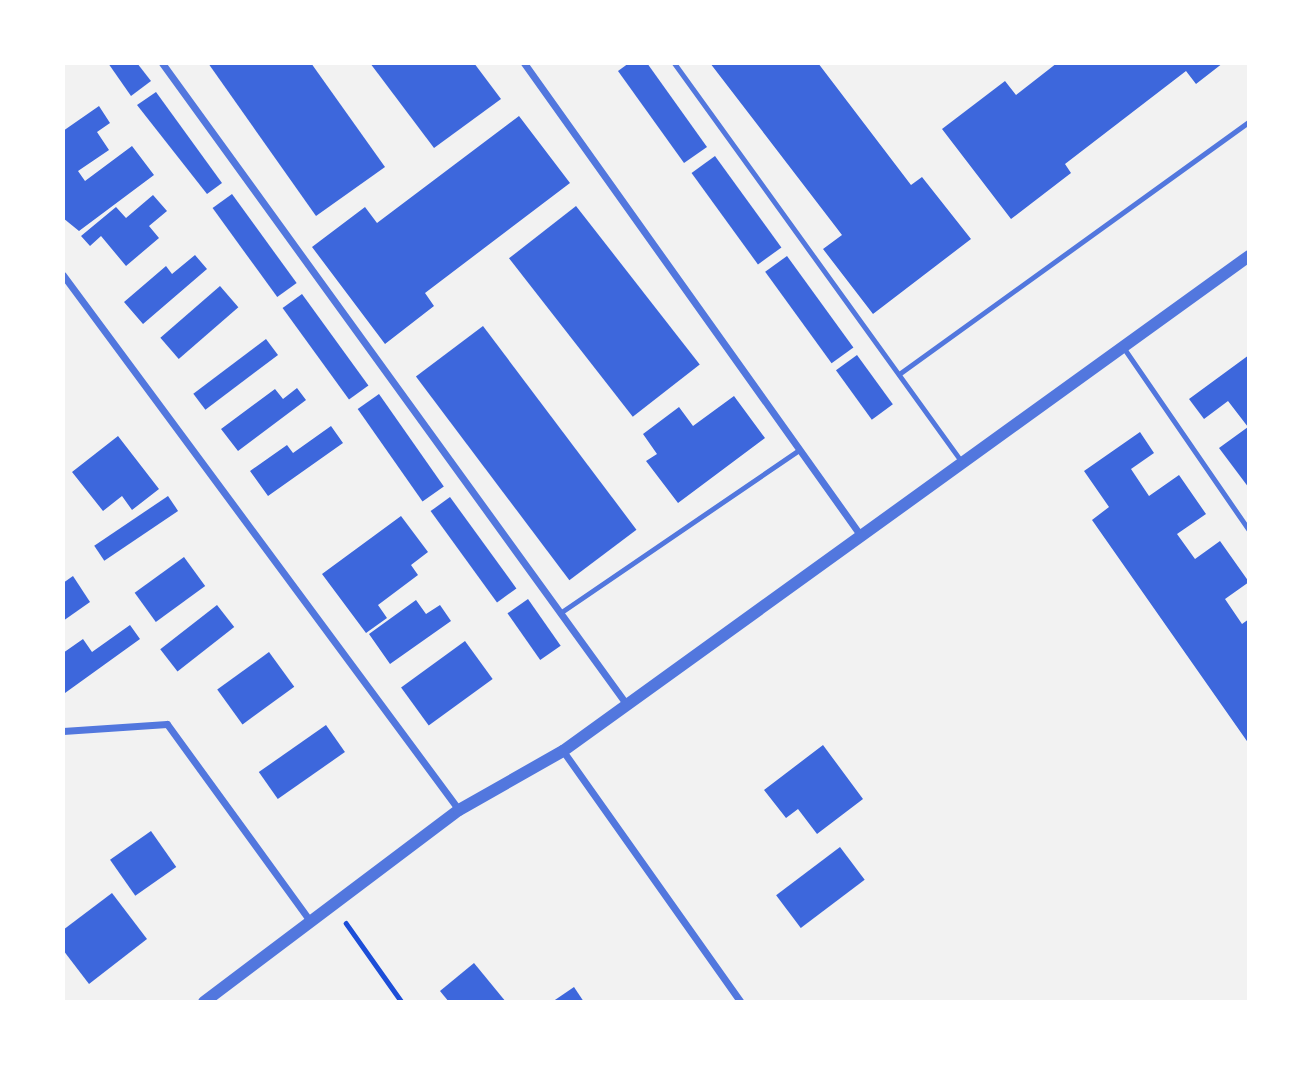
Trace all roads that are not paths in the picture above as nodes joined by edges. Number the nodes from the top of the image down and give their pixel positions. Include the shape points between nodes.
1 (162, 63) edge
2 (524, 63) edge
3 (674, 63) edge
4 (1249, 122) edge
5 (1249, 256) edge
6 (63, 275) edge
7 (1123, 347) junction
8 (899, 374) junction
9 (799, 450) junction
10 (963, 463) junction
11 (1249, 530) edge
12 (861, 536) junction
13 (560, 613) junction
14 (627, 705) junction
15 (63, 731) edge
16 (563, 751) junction
17 (459, 810) junction
18 (311, 922) junction
19 (218, 998) edge
20 (204, 1002) edge
21 (741, 1002) edge

1 - 13 street
2 - 9 street
3 - 8 lane
4 - 8 lane
5 - 7 street
6 - 17 street
7 - 10 street
7 - 11 lane
8 - 10 lane
9 - 12 street
9 - 13 lane
10 - 12 street
12 - 14 street
13 - 14 street
14 - 16 street
15 - 18 street via 167,724
16 - 17 street
16 - 21 street
17 - 18 street
18 - 19 street
19 - 20 street

